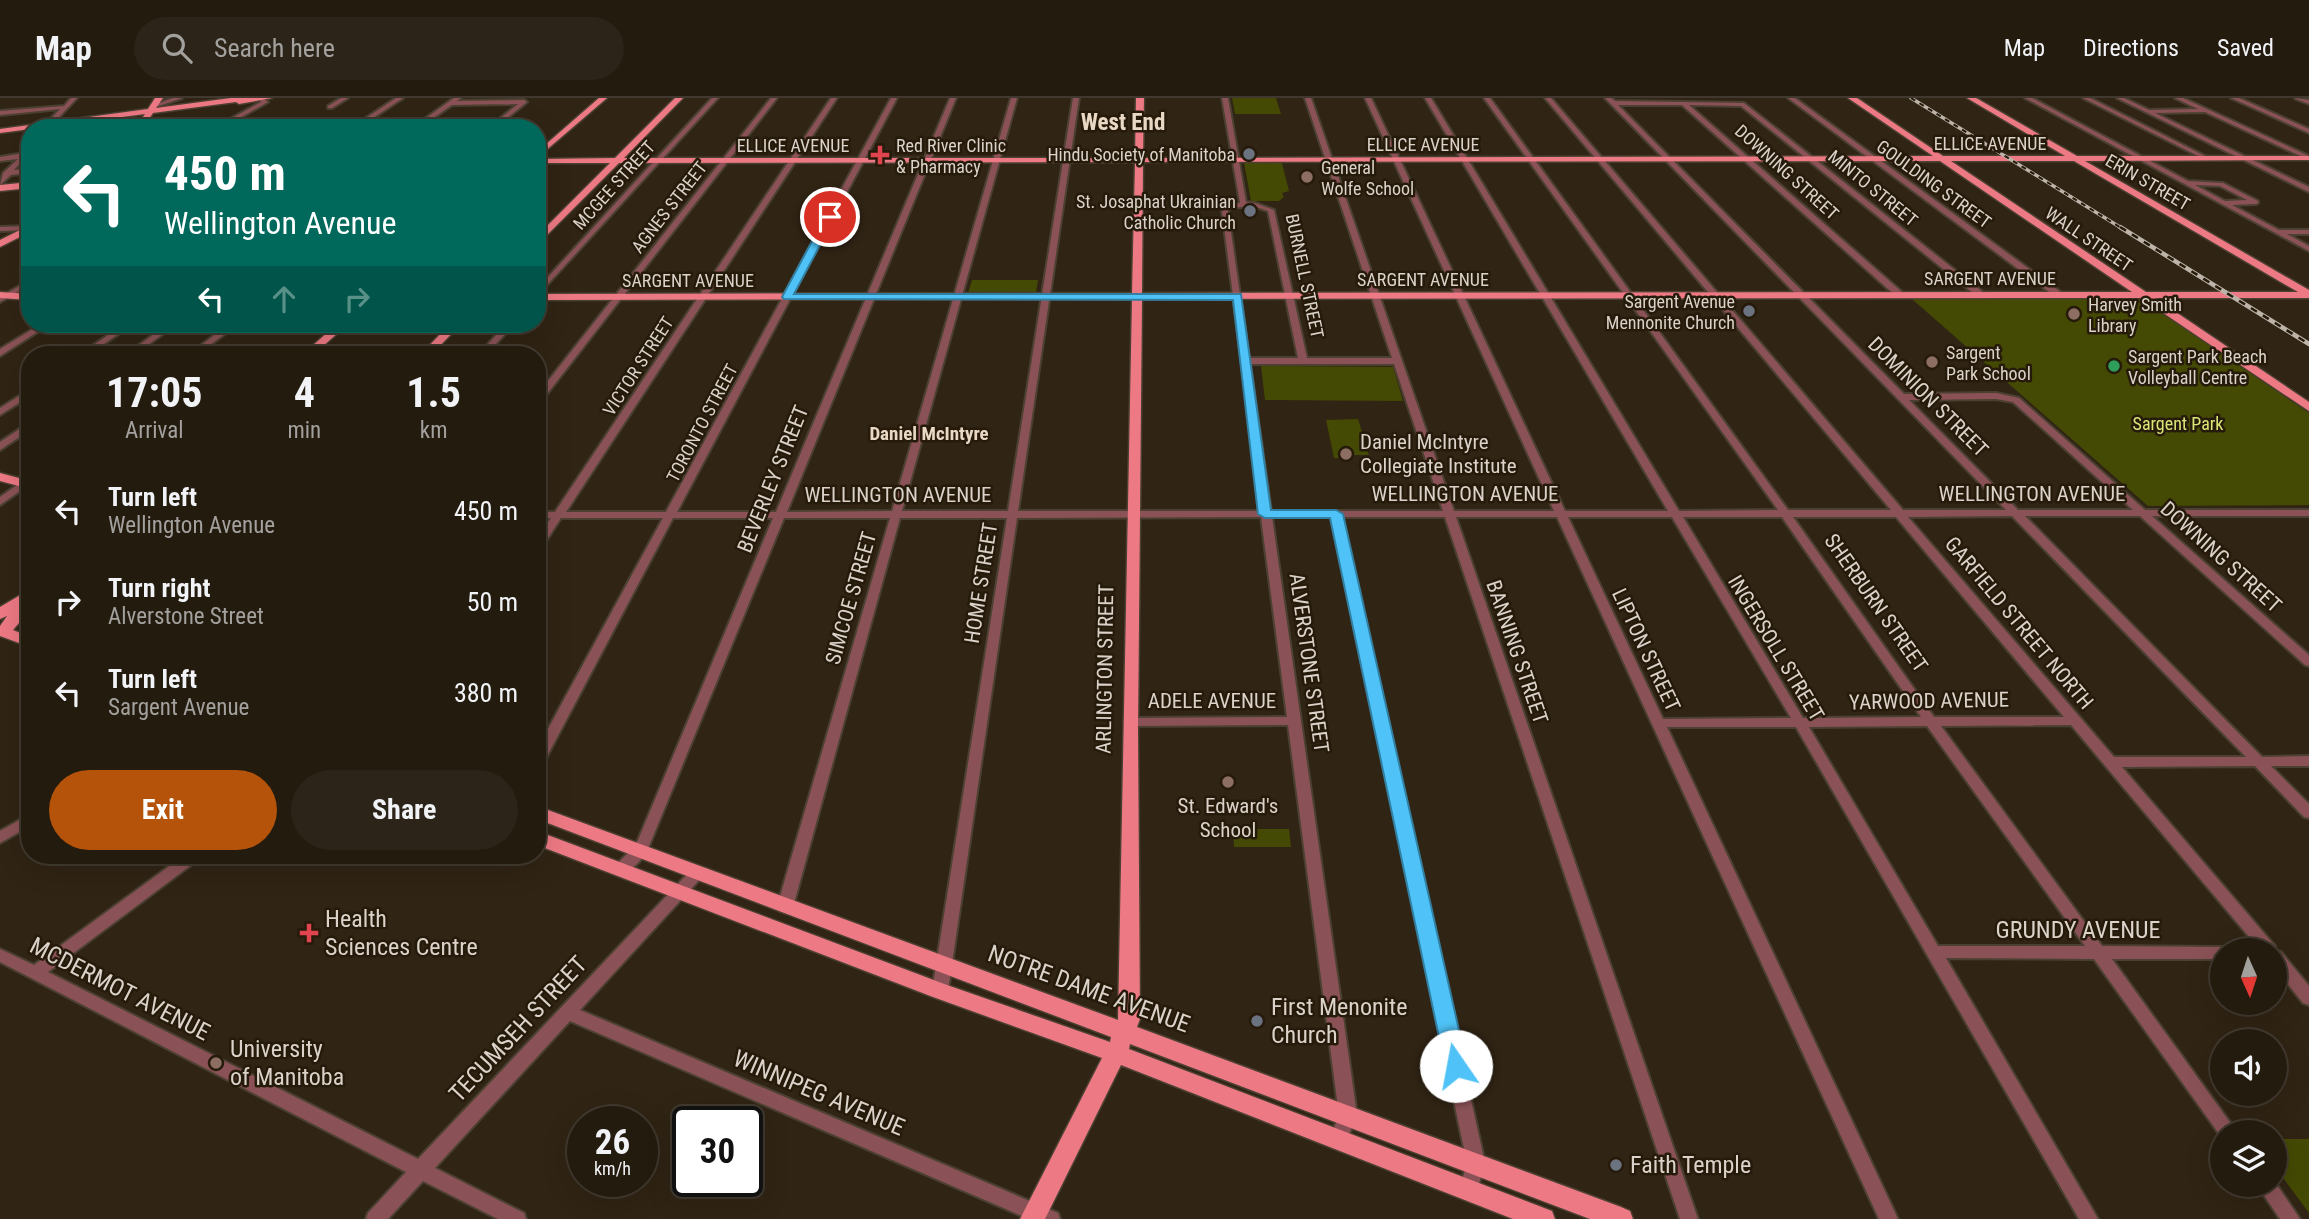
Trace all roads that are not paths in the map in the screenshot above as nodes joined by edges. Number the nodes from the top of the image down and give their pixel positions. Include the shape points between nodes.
1 (74, 98) edge
2 (178, 98) edge
3 (220, 98) edge
4 (247, 98) edge
5 (345, 98) edge
6 (400, 98) edge
7 (458, 98) edge
8 (603, 98) edge
9 (679, 98) edge
10 (715, 98) edge
11 (774, 98) edge
12 (834, 98) edge
13 (894, 98) edge
14 (953, 98) edge
15 (1014, 98) edge
16 (1076, 98) edge
17 (1140, 98) edge
18 (1225, 98) edge
19 (1308, 98) edge
20 (1368, 98) edge
21 (1428, 98) edge
22 (1487, 98) edge
23 (1548, 98) edge
24 (1608, 98) edge
25 (1791, 98) edge
26 (1852, 98) edge
27 (1971, 98) edge
28 (2028, 98) edge
29 (2086, 98) edge
30 (2120, 98) edge
31 (2178, 98) edge
32 (2234, 98) edge
33 (2298, 98) edge
34 (267, 99) edge
35 (527, 100) edge
36 (1719, 100) edge
37 (2309, 102) edge
38 (210, 103) junction
39 (451, 103) junction
40 (1615, 103) junction
41 (1683, 103) junction
42 (154, 106) edge
43 (66, 107) junction
44 (330, 107) dead end
45 (2147, 111) junction
46 (2207, 111) junction
47 (0, 113) edge
48 (136, 115) junction
49 (57, 119) edge
50 (105, 119) edge
51 (133, 119) edge
52 (233, 119) edge
53 (368, 119) edge
54 (428, 119) edge
55 (503, 119) edge
56 (21, 130) edge
57 (2309, 131) edge
58 (21, 132) edge
59 (0, 133) edge
60 (546, 148) edge
61 (21, 156) edge
62 (2206, 158) junction
63 (2244, 158) junction
64 (2309, 158) edge
65 (0, 159) edge
66 (1531, 159) junction
67 (1600, 159) junction
68 (1671, 159) junction
69 (1746, 159) junction
70 (1812, 159) junction
71 (1873, 159) junction
72 (1942, 159) junction
73 (2076, 159) junction
74 (2140, 159) junction
75 (860, 160) junction
76 (927, 160) junction
77 (996, 160) junction
78 (1066, 160) junction
79 (1139, 160) junction
80 (1236, 160) junction
81 (1329, 160) junction
82 (1397, 160) junction
83 (1464, 160) junction
84 (21, 161) edge
85 (546, 161) edge
86 (616, 161) junction
87 (658, 161) junction
88 (725, 161) junction
89 (792, 161) junction
90 (21, 172) edge
91 (9, 173) junction
92 (0, 174) edge
93 (2185, 183) junction
94 (0, 187) edge
95 (21, 187) edge
96 (2309, 190) edge
97 (1243, 203) junction
98 (2223, 203) junction
99 (21, 228) edge
100 (0, 229) edge
101 (21, 232) edge
102 (2278, 232) junction
103 (2309, 232) edge
104 (546, 233) edge
105 (0, 244) edge
106 (2309, 249) edge
107 (546, 286) edge
108 (21, 287) edge
109 (2309, 294) edge
110 (1803, 295) junction
111 (1900, 295) junction
112 (1981, 295) junction
113 (2059, 295) junction
114 (2144, 295) junction
115 (546, 296) edge
116 (1376, 296) junction
117 (1460, 296) junction
118 (1545, 296) junction
119 (1629, 296) junction
120 (1714, 296) junction
121 (3, 297) edge
122 (21, 297) edge
123 (618, 297) junction
124 (702, 297) junction
125 (787, 297) junction
126 (870, 297) junction
127 (958, 297) junction
128 (1045, 297) junction
129 (1137, 297) junction
130 (1238, 297) junction
131 (1290, 297) junction
132 (32, 333) edge
133 (116, 333) edge
134 (160, 333) edge
135 (221, 333) edge
136 (333, 333) edge
137 (447, 333) edge
138 (502, 333) edge
139 (96, 346) edge
140 (142, 346) edge
141 (204, 346) edge
142 (317, 346) edge
143 (434, 346) edge
144 (490, 346) edge
145 (0, 353) edge
146 (1398, 360) junction
147 (1245, 361) junction
148 (1303, 361) junction
149 (546, 389) edge
150 (21, 397) edge
151 (1900, 397) junction
152 (2309, 407) edge
153 (0, 412) edge
154 (21, 432) edge
155 (0, 447) edge
156 (0, 477) edge
157 (21, 482) edge
158 (21, 488) edge
159 (0, 502) edge
160 (1561, 513) junction
161 (2143, 513) junction
162 (2309, 513) edge
163 (897, 514) junction
164 (1012, 514) junction
165 (1134, 514) junction
166 (1265, 514) junction
167 (1336, 514) junction
168 (1450, 514) junction
169 (1786, 514) junction
170 (1899, 514) junction
171 (2017, 514) junction
172 (546, 515) edge
173 (559, 515) junction
174 (670, 515) junction
175 (781, 515) junction
176 (1674, 515) junction
177 (546, 534) edge
178 (21, 599) edge
179 (21, 609) edge
180 (0, 614) edge
181 (2, 631) edge
182 (21, 638) edge
183 (2309, 662) edge
184 (1293, 721) junction
185 (2074, 721) junction
186 (1130, 722) junction
187 (1931, 722) junction
188 (1658, 723) junction
189 (1800, 723) junction
190 (546, 745) edge
191 (2258, 761) junction
192 (2309, 761) edge
193 (2109, 762) junction
194 (2309, 813) edge
195 (546, 815) edge
196 (21, 825) edge
197 (0, 838) edge
198 (546, 841) edge
199 (640, 851) junction
200 (169, 864) edge
201 (181, 864) edge
202 (621, 869) junction
203 (697, 873) junction
204 (680, 891) junction
205 (785, 907) junction
206 (2259, 938) edge
207 (1934, 952) junction
208 (2098, 952) junction
209 (2210, 953) edge
210 (0, 955) edge
211 (944, 964) junction
212 (31, 971) junction
213 (2287, 971) edge
214 (940, 991) junction
215 (2309, 998) edge
216 (567, 1012) junction
217 (1125, 1032) junction
218 (1116, 1054) junction
219 (1348, 1115) junction
220 (2219, 1120) edge
221 (1338, 1141) junction
222 (1476, 1163) junction
223 (421, 1170) junction
224 (1468, 1191) junction
225 (2275, 1197) edge
226 (1039, 1217) edge
227 (375, 1219) edge
228 (517, 1219) edge
229 (1543, 1219) edge
230 (1621, 1219) edge
231 (1689, 1219) edge
232 (1889, 1219) edge
233 (2089, 1219) edge
234 (2291, 1219) edge

1 - 43 street
2 - 42 street
3 - 38 street
4 - 38 main road
5 - 44 street
6 - 53 street
7 - 39 street
8 - 60 main road
9 - 86 main road
10 - 87 street, MCGEE STREET
11 - 88 street, AGNES STREET
12 - 89 street, VICTOR STREET
13 - 75 street, TORONTO STREET
14 - 76 street, BEVERLEY STREET
15 - 77 street, SIMCOE STREET
16 - 78 street, HOME STREET
17 - 79 main road, ARLINGTON STREET
18 - 80 street
19 - 81 street, BANNING STREET
20 - 82 street, LIPTON STREET
21 - 83 street, INGERSOLL STREET
22 - 66 street, SHERBURN STREET
23 - 67 street, GARFIELD STREET NORTH
24 - 40 street, DOMINION STREET
25 - 71 street, GOULDING STREET
26 - 72 main road, WALL STREET
27 - 73 main road, ERIN STREET
28 - 74 street
29 - 62 street
30 - 45 street
31 - 46 street
32 - 57 street
33 - 37 street
34 - 42 main road
34 - 52 street
35 - 39 street
35 - 55 street
36 - 41 street
36 - 70 street, MINTO STREET via 1745,105
38 - 42 main road via 169,109
39 - 54 street
40 - 41 street
40 - 68 street, DOMINION STREET
41 - 69 street, DOWNING STREET
42 - 48 main road
42 - 48 main road via 143,101
43 - 47 street
43 - 49 street
45 - 46 street
45 - 63 street
46 - 64 street
48 - 50 main road
48 - 51 main road
56 - 59 main road
58 - 59 main road
61 - 65 street
62 - 63 main road, ELLICE AVENUE
62 - 74 main road, ELLICE AVENUE
63 - 64 main road, ELLICE AVENUE
63 - 96 street
66 - 67 main road, ELLICE AVENUE
66 - 83 main road, ELLICE AVENUE
66 - 119 street, SHERBURN STREET
67 - 68 main road, ELLICE AVENUE
67 - 120 street, GARFIELD STREET NORTH
68 - 69 main road, ELLICE AVENUE
68 - 110 street, DOMINION STREET
69 - 70 main road, ELLICE AVENUE
69 - 111 street, DOWNING STREET
70 - 71 main road, ELLICE AVENUE
70 - 112 street, MINTO STREET
71 - 72 main road, ELLICE AVENUE
71 - 113 street, GOULDING STREET
72 - 73 main road, ELLICE AVENUE
72 - 114 main road, WALL STREET
73 - 74 main road, ELLICE AVENUE
73 - 109 main road, ERIN STREET
74 - 93 street
75 - 76 main road, ELLICE AVENUE
75 - 89 main road, ELLICE AVENUE
75 - 125 street, TORONTO STREET
76 - 77 main road, ELLICE AVENUE
76 - 126 street, BEVERLEY STREET
77 - 78 main road, ELLICE AVENUE
77 - 127 street, SIMCOE STREET
78 - 79 main road, ELLICE AVENUE
78 - 128 street, HOME STREET
79 - 80 main road, ELLICE AVENUE
79 - 129 main road, ARLINGTON STREET
80 - 81 main road, ELLICE AVENUE
80 - 97 street
81 - 82 main road, ELLICE AVENUE
81 - 116 street, BANNING STREET
82 - 83 main road, ELLICE AVENUE
82 - 117 street, LIPTON STREET
83 - 118 street, INGERSOLL STREET
84 - 91 street
85 - 86 main road, ELLICE AVENUE
86 - 87 main road, ELLICE AVENUE
86 - 104 main road
87 - 88 main road, ELLICE AVENUE
87 - 107 street, MCGEE STREET
88 - 89 main road, ELLICE AVENUE
88 - 123 street, AGNES STREET
89 - 124 street, VICTOR STREET
90 - 91 street
91 - 92 street
91 - 94 street
93 - 98 street
93 - 98 street via 2221,184 2256,202
94 - 95 main road
97 - 130 street, ALVERSTONE STREET via 1225,211
97 - 131 street, BURNELL STREET via 1271,210
98 - 102 street
99 - 100 street
101 - 105 main road
102 - 103 street
102 - 106 street
108 - 121 street
109 - 114 main road, SARGENT AVENUE
110 - 111 main road, SARGENT AVENUE
110 - 120 main road, SARGENT AVENUE
110 - 151 street, DOMINION STREET
111 - 112 main road, SARGENT AVENUE
112 - 113 main road, SARGENT AVENUE
113 - 114 main road, SARGENT AVENUE
114 - 152 main road, WALL STREET
115 - 123 main road, SARGENT AVENUE
116 - 117 main road, SARGENT AVENUE
116 - 131 main road, SARGENT AVENUE
116 - 146 street, BANNING STREET
117 - 118 main road, SARGENT AVENUE
117 - 160 street, LIPTON STREET
118 - 119 main road, SARGENT AVENUE
118 - 176 street, INGERSOLL STREET
119 - 120 main road, SARGENT AVENUE
119 - 169 street, SHERBURN STREET
120 - 170 street, GARFIELD STREET NORTH
121 - 122 main road
123 - 124 main road, SARGENT AVENUE
123 - 149 street, AGNES STREET
124 - 125 main road, SARGENT AVENUE
124 - 173 street, VICTOR STREET
125 - 126 main road, SARGENT AVENUE
125 - 174 street, TORONTO STREET
126 - 127 main road, SARGENT AVENUE
126 - 175 street, BEVERLEY STREET
127 - 128 main road, SARGENT AVENUE
127 - 163 street, SIMCOE STREET
128 - 129 main road, SARGENT AVENUE
128 - 164 street, HOME STREET
129 - 130 main road, SARGENT AVENUE
129 - 165 main road, ARLINGTON STREET
130 - 131 main road, SARGENT AVENUE
130 - 147 street, ALVERSTONE STREET
131 - 148 street, BURNELL STREET
132 - 145 street
133 - 139 street
134 - 140 street
135 - 141 street
136 - 142 main road
137 - 143 main road
138 - 144 street
146 - 148 street
146 - 168 street, BANNING STREET
147 - 148 street
147 - 166 street, ALVERSTONE STREET
150 - 153 street
151 - 161 street, DOWNING STREET via 2011,398
151 - 171 street, DOMINION STREET
154 - 155 street
156 - 157 main road
158 - 159 street
160 - 168 street, WELLINGTON AVENUE
160 - 176 street, WELLINGTON AVENUE
160 - 188 street, LIPTON STREET
161 - 162 street, WELLINGTON AVENUE
161 - 171 street, WELLINGTON AVENUE
161 - 183 street, DOWNING STREET
163 - 164 street, WELLINGTON AVENUE
163 - 175 street, WELLINGTON AVENUE
163 - 205 street, SIMCOE STREET
164 - 165 street, WELLINGTON AVENUE
164 - 211 street, HOME STREET
165 - 166 street, WELLINGTON AVENUE
165 - 186 main road, ARLINGTON STREET
166 - 167 street, WELLINGTON AVENUE
166 - 184 street, ALVERSTONE STREET
167 - 168 street, WELLINGTON AVENUE
167 - 222 street
168 - 231 street, BANNING STREET
169 - 170 street, WELLINGTON AVENUE
169 - 176 street, WELLINGTON AVENUE
169 - 187 street, SHERBURN STREET
170 - 171 street, WELLINGTON AVENUE
170 - 185 street, GARFIELD STREET NORTH
171 - 191 street, DOMINION STREET
172 - 173 street, WELLINGTON AVENUE
173 - 174 street, WELLINGTON AVENUE
173 - 177 street, VICTOR STREET
174 - 175 street, WELLINGTON AVENUE
174 - 190 street, TORONTO STREET
175 - 199 street, BEVERLEY STREET
176 - 189 street, INGERSOLL STREET
178 - 180 main road
179 - 181 main road
181 - 182 main road
184 - 186 street, ADELE AVENUE
184 - 219 street, ALVERSTONE STREET
185 - 187 street, YARWOOD AVENUE
185 - 193 street, GARFIELD STREET NORTH
186 - 217 main road, ARLINGTON STREET via 1129,1019
187 - 189 street, YARWOOD AVENUE
187 - 208 street, SHERBURN STREET
188 - 189 street, YARWOOD AVENUE
188 - 232 street, LIPTON STREET
189 - 207 street, INGERSOLL STREET
191 - 192 street
191 - 193 street
191 - 194 street, DOMINION STREET
193 - 206 street, GARFIELD STREET NORTH
195 - 199 main road, NOTRE DAME AVENUE
196 - 197 street
198 - 202 main road
199 - 202 street, BEVERLEY STREET
199 - 203 main road, NOTRE DAME AVENUE
200 - 212 street
201 - 212 street
202 - 204 main road
203 - 204 street, TECUMSEH STREET
203 - 205 main road, NOTRE DAME AVENUE
204 - 214 main road
204 - 216 street, TECUMSEH STREET
205 - 211 main road, NOTRE DAME AVENUE
207 - 208 street, GRUNDY AVENUE
207 - 233 street, INGERSOLL STREET
208 - 209 street, GRUNDY AVENUE
208 - 220 street, SHERBURN STREET
210 - 212 street, MCDERMOT AVENUE
211 - 214 street, HOME STREET
211 - 217 main road, NOTRE DAME AVENUE
212 - 223 street, MCDERMOT AVENUE
213 - 215 street
214 - 218 main road
216 - 223 street, TECUMSEH STREET
216 - 226 street, WINNIPEG AVENUE
217 - 218 main road, ARLINGTON STREET
217 - 219 main road, NOTRE DAME AVENUE
218 - 221 main road
218 - 226 main road, ARLINGTON STREET
219 - 221 street, ALVERSTONE STREET
219 - 222 main road, NOTRE DAME AVENUE
221 - 224 main road
222 - 224 street
222 - 230 main road, NOTRE DAME AVENUE
223 - 227 street, TECUMSEH STREET
223 - 228 street, MCDERMOT AVENUE
224 - 229 main road
225 - 234 street

